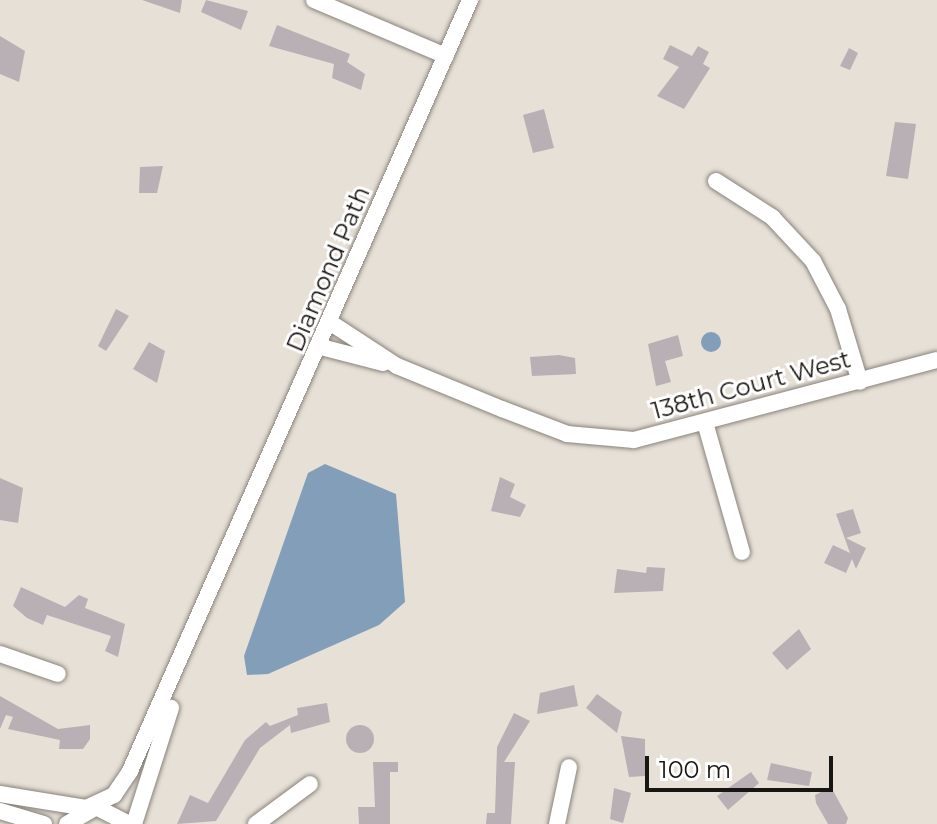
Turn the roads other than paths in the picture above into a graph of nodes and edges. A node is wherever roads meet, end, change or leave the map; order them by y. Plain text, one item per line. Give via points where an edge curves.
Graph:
1 (314, 0) edge
2 (470, 0) edge
3 (446, 56) junction
4 (716, 181) dead end
5 (331, 323) junction
6 (321, 347) junction
7 (937, 360) edge
8 (397, 366) junction
9 (860, 382) junction
10 (706, 426) junction
11 (742, 552) dead end
12 (230, 557) junction
13 (0, 654) edge
14 (58, 674) dead end
15 (569, 767) dead end
16 (310, 784) dead end
17 (0, 794) edge
18 (86, 808) junction
19 (0, 811) edge
20 (44, 824) edge
21 (67, 824) edge
22 (132, 824) edge
23 (256, 824) edge
24 (557, 824) edge

1 - 3 street
2 - 3 street, Diamond Path
3 - 5 street, Diamond Path
4 - 9 street via 772,217 813,261 838,309
5 - 6 street, Diamond Path
5 - 8 street, 138th Court West
6 - 8 street, 138th Court West
6 - 12 street, Diamond Path
7 - 9 street, 138th Court West
8 - 10 street, 138th Court West via 567,434 634,440
9 - 10 street, 138th Court West
10 - 11 street
12 - 18 street, Diamond Path via 130,771 114,795
12 - 22 street, Diamond Path via 147,769
13 - 14 street
15 - 24 street
16 - 23 street
17 - 18 street
18 - 21 street, Diamond Path
18 - 22 street, Diamond Path via 113,811
19 - 20 street

